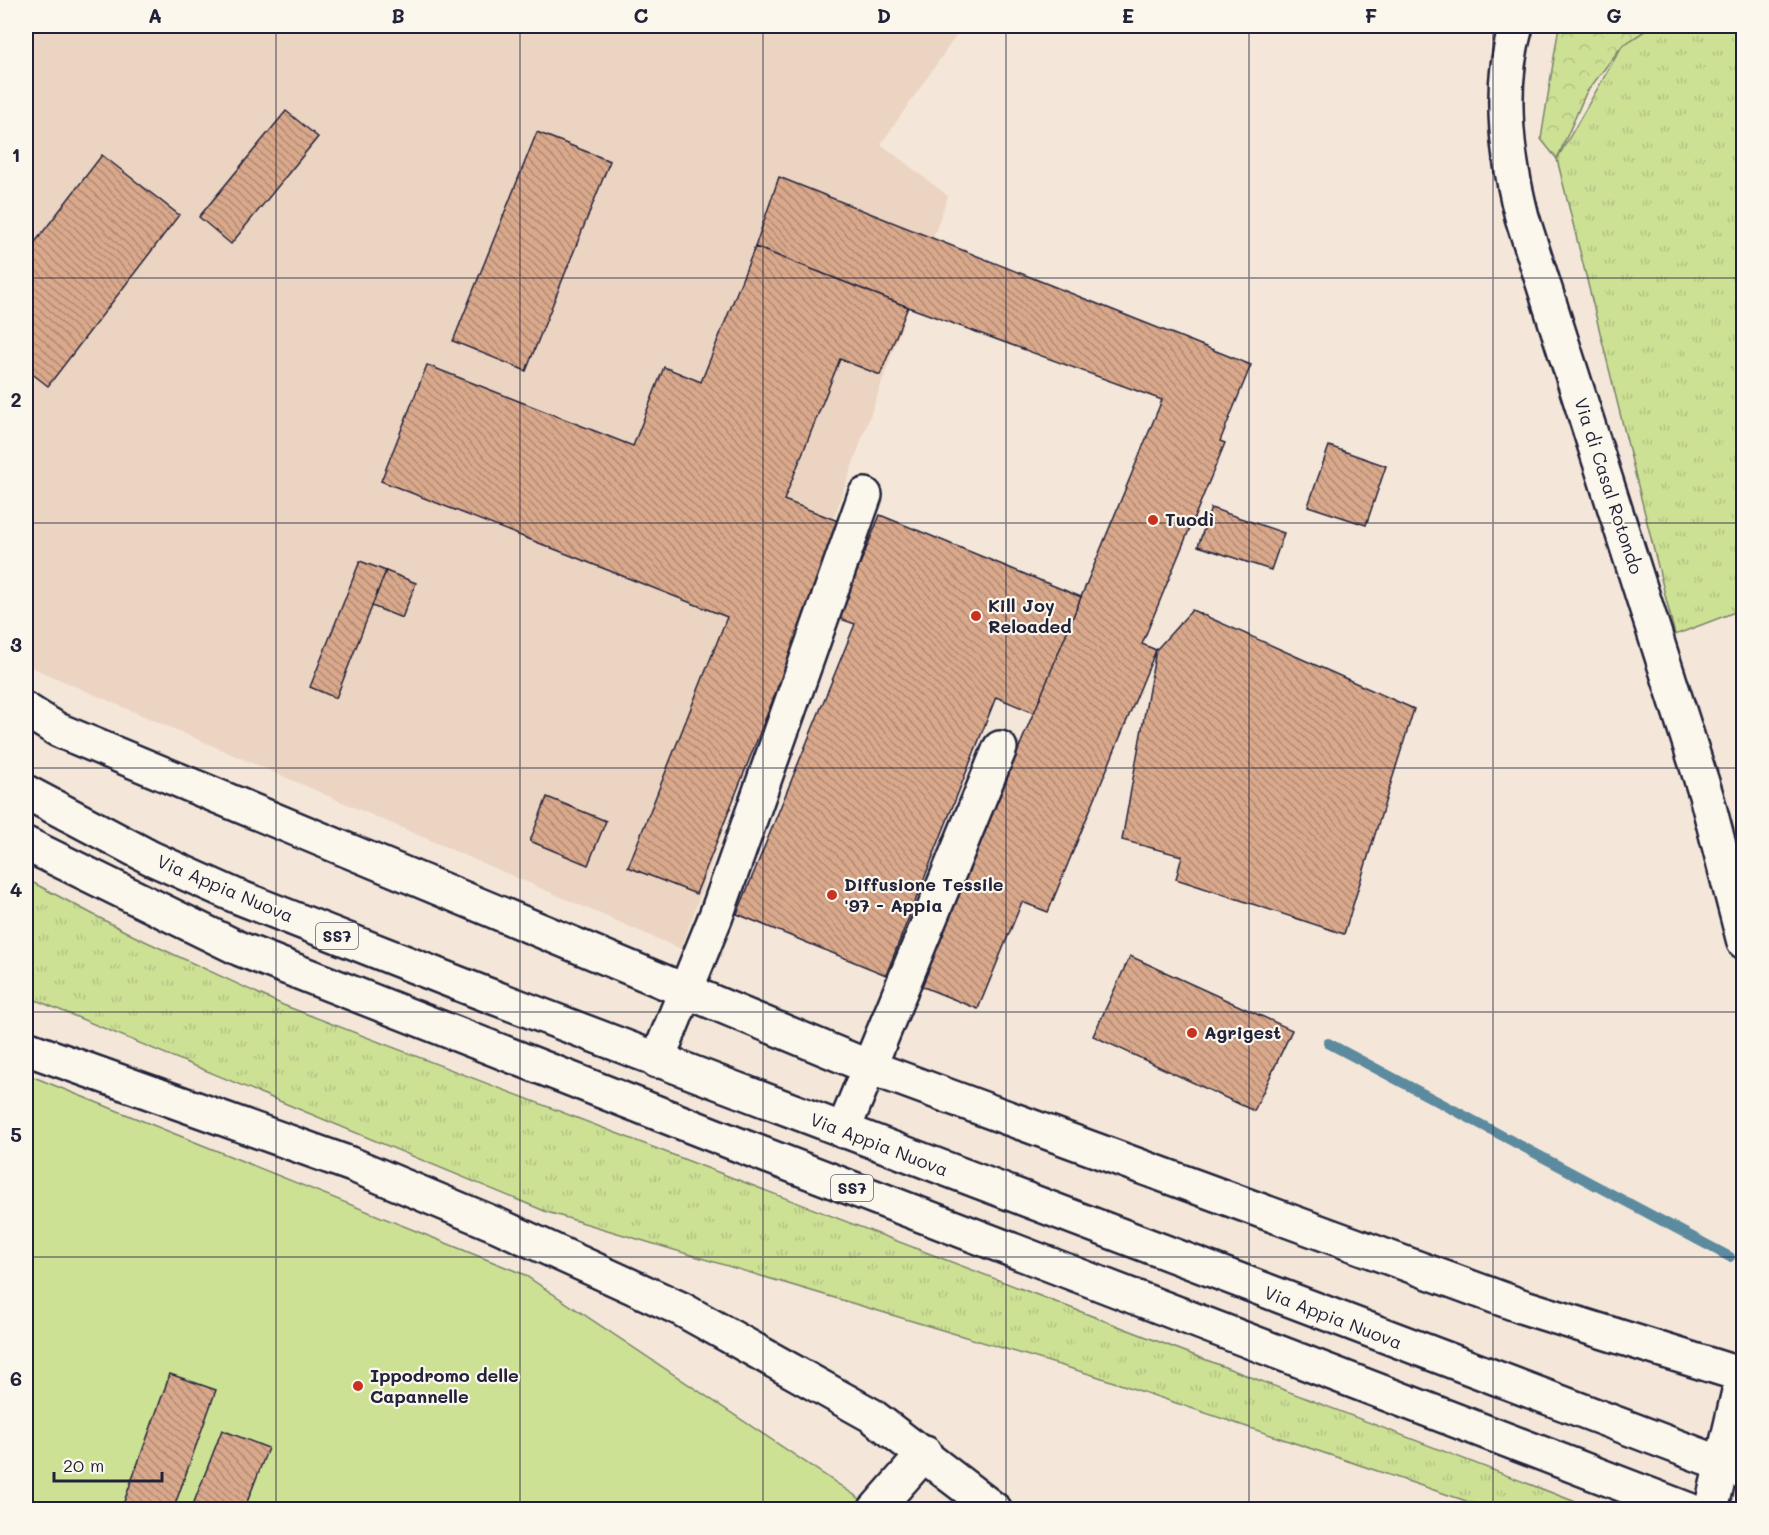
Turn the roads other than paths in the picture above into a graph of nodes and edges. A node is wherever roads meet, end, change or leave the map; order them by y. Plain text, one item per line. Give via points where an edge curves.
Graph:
1 (1516, 26) edge
2 (865, 495) dead end
3 (26, 710) edge
4 (1000, 748) dead end
5 (26, 792) edge
6 (26, 844) edge
7 (1743, 942) edge
8 (685, 992) junction
9 (26, 1048) edge
10 (657, 1061) junction
11 (869, 1067) junction
12 (843, 1131) junction
13 (1743, 1372) edge
14 (925, 1453) junction
15 (1732, 1469) edge
16 (875, 1509) edge
17 (995, 1509) edge
18 (1689, 1509) edge
19 (1711, 1509) edge

1 - 7 main road, Via di Casal Rotondo via 1508,68 1507,124 1522,216 1706,795
2 - 8 main road via 716,916
3 - 8 main road via 58,730
4 - 11 main road
5 - 10 main road, Via Appia Nuova / SS7 via 151,858 236,896
6 - 18 main road, SS7 via 251,954
8 - 10 main road
8 - 11 main road
9 - 14 main road via 352,1165 497,1225 710,1324 872,1415
10 - 12 main road, Via Appia Nuova / SS7
11 - 12 main road
11 - 13 main road via 1524,1307
12 - 15 main road, Via Appia Nuova / SS7
13 - 15 main road
14 - 16 main road
14 - 17 main road
15 - 19 main road

